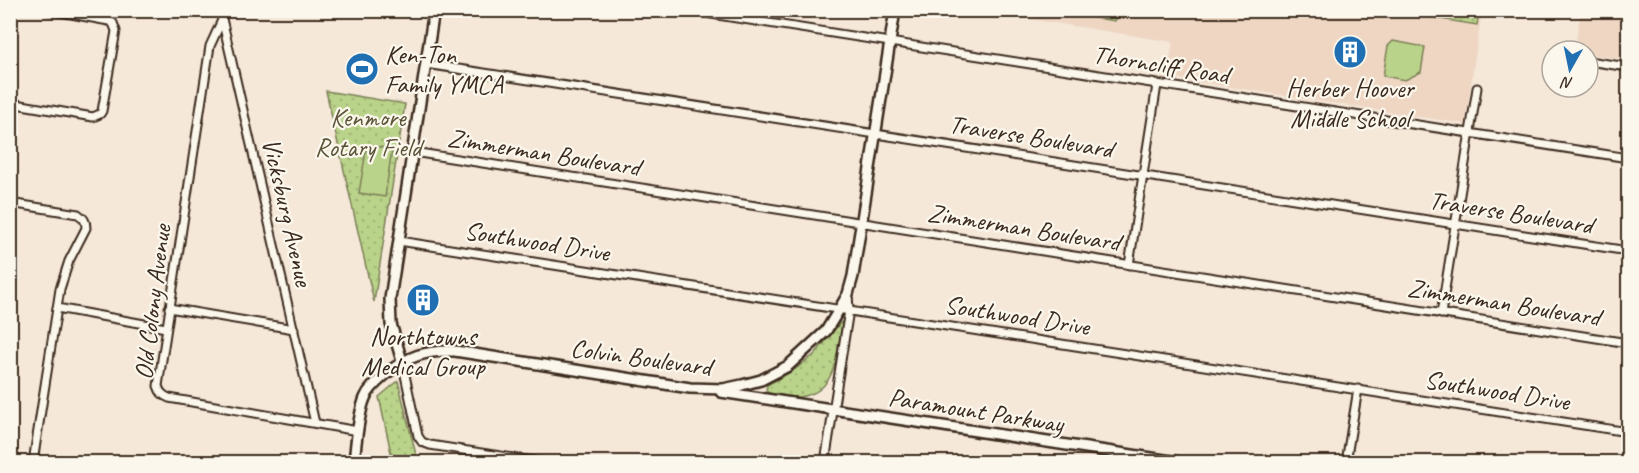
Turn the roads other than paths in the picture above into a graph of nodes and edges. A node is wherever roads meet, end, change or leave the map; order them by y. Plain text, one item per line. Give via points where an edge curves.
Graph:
1 (49, 10) edge
2 (220, 10) edge
3 (434, 10) edge
4 (686, 10) edge
5 (895, 10) edge
6 (222, 20) junction
7 (890, 42) junction
8 (1600, 63) edge
9 (426, 64) junction
10 (1629, 67) edge
11 (1157, 85) junction
12 (1476, 88) dead end
13 (10, 103) edge
14 (876, 133) junction
15 (1469, 133) junction
16 (412, 152) junction
17 (1629, 158) edge
18 (1143, 175) junction
19 (10, 203) edge
20 (862, 223) junction
21 (1454, 224) junction
22 (399, 241) junction
23 (1629, 251) edge
24 (1129, 265) junction
25 (57, 308) junction
26 (169, 308) junction
27 (845, 309) junction
28 (1441, 314) junction
29 (166, 328) junction
30 (294, 329) junction
31 (1629, 343) edge
32 (402, 361) junction
33 (761, 381) junction
34 (704, 389) junction
35 (1358, 389) junction
36 (767, 399) junction
37 (833, 409) junction
38 (315, 423) junction
39 (358, 431) junction
40 (1629, 432) edge
41 (33, 462) edge
42 (354, 462) edge
43 (540, 462) edge
44 (825, 462) edge
45 (1178, 462) edge
46 (1346, 462) edge

1 - 13 street via 109,21 115,27 102,111 93,117
2 - 6 street, Vicksburg Avenue
3 - 9 street
4 - 7 street, Thorncliff Road
5 - 7 street, Colvin Boulevard
6 - 26 street, Old Colony Avenue via 210,46
6 - 30 street, Vicksburg Avenue
7 - 11 street, Thorncliff Road
7 - 14 street, Colvin Boulevard
8 - 10 street
9 - 14 street, Traverse Boulevard
9 - 16 street
11 - 15 street, Thorncliff Road
11 - 18 street
12 - 15 street
14 - 18 street, Traverse Boulevard
14 - 20 street, Colvin Boulevard
15 - 17 street, Thorncliff Road
15 - 21 street
16 - 20 street, Zimmerman Boulevard
16 - 22 street
18 - 21 street, Traverse Boulevard
18 - 24 street
19 - 25 street via 78,214 85,220 86,228 64,272
20 - 24 street, Zimmerman Boulevard
20 - 27 street, Colvin Boulevard
21 - 23 street, Traverse Boulevard
21 - 28 street
22 - 27 street, Southwood Drive
22 - 32 street via 389,316
24 - 28 street, Zimmerman Boulevard
25 - 29 street
25 - 41 street
26 - 29 street, Old Colony Avenue
26 - 30 street
27 - 33 street, Colvin Boulevard via 788,366
27 - 35 street, Southwood Drive
27 - 37 street
28 - 31 street, Zimmerman Boulevard
29 - 38 street, Old Colony Avenue via 158,386 165,396
30 - 38 street, Vicksburg Avenue
32 - 34 street, Colvin Boulevard via 427,353 455,351
32 - 39 street, Colvin Boulevard via 368,391
32 - 43 street via 422,442
33 - 34 street, Colvin Boulevard
33 - 36 street via 762,396
34 - 36 street, Paramount Parkway
35 - 40 street, Southwood Drive
35 - 46 street
36 - 37 street, Paramount Parkway
37 - 44 street
37 - 45 street, Paramount Parkway
38 - 39 street, Old Colony Avenue
39 - 42 street, Colvin Boulevard

